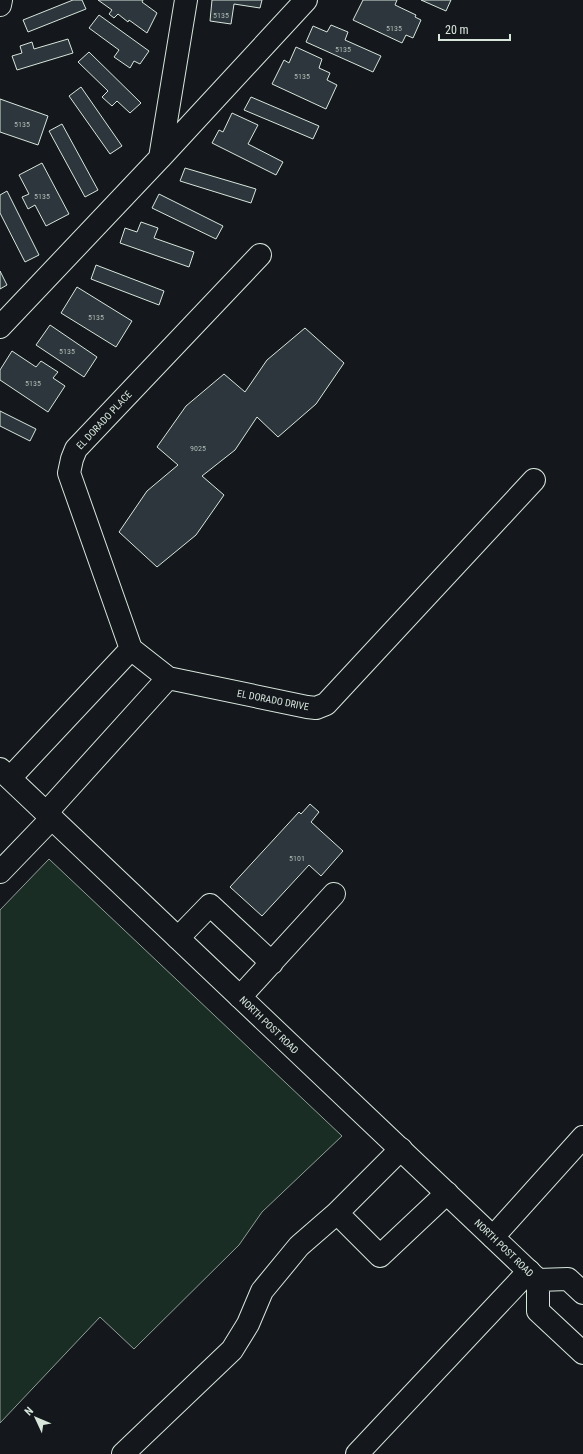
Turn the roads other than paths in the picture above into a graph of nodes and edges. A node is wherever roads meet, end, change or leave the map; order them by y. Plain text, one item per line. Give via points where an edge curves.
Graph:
1 (1, 0) edge
2 (186, 0) edge
3 (306, 0) edge
4 (0, 5) edge
5 (160, 158) junction
6 (260, 255) dead end
7 (0, 327) edge
8 (534, 480) dead end
9 (131, 649) junction
10 (168, 678) junction
11 (5, 774) edge
12 (49, 815) junction
13 (0, 872) edge
14 (334, 894) dead end
15 (178, 938) junction
16 (272, 963) junction
17 (240, 997) junction
18 (583, 1137) edge
19 (401, 1149) junction
20 (447, 1193) junction
21 (337, 1213) junction
22 (493, 1237) junction
23 (534, 1276) junction
24 (583, 1293) edge
25 (583, 1353) edge
26 (124, 1454) edge
27 (357, 1454) edge

1 - 4 street
2 - 5 street
3 - 5 street
5 - 7 street
6 - 9 street, EL DORADO PLACE via 76,449 72,459 69,473
8 - 10 street, EL DORADO DRIVE via 326,704 316,708 303,707
9 - 10 street
9 - 11 street
10 - 12 street
11 - 12 street, NORTH POST ROAD
12 - 13 street
12 - 15 street, NORTH POST ROAD
14 - 16 street
15 - 16 street via 210,905
15 - 17 street, NORTH POST ROAD
16 - 17 street
17 - 19 street, NORTH POST ROAD
18 - 22 street
19 - 20 street, NORTH POST ROAD
19 - 21 street
20 - 21 street via 380,1256
20 - 22 street, NORTH POST ROAD
21 - 26 street via 299,1246 262,1291 248,1324 232,1350
22 - 23 street, NORTH POST ROAD
23 - 24 street, NORTH POST ROAD via 568,1278
23 - 25 street, NORTH POST ROAD via 538,1311
23 - 27 street

